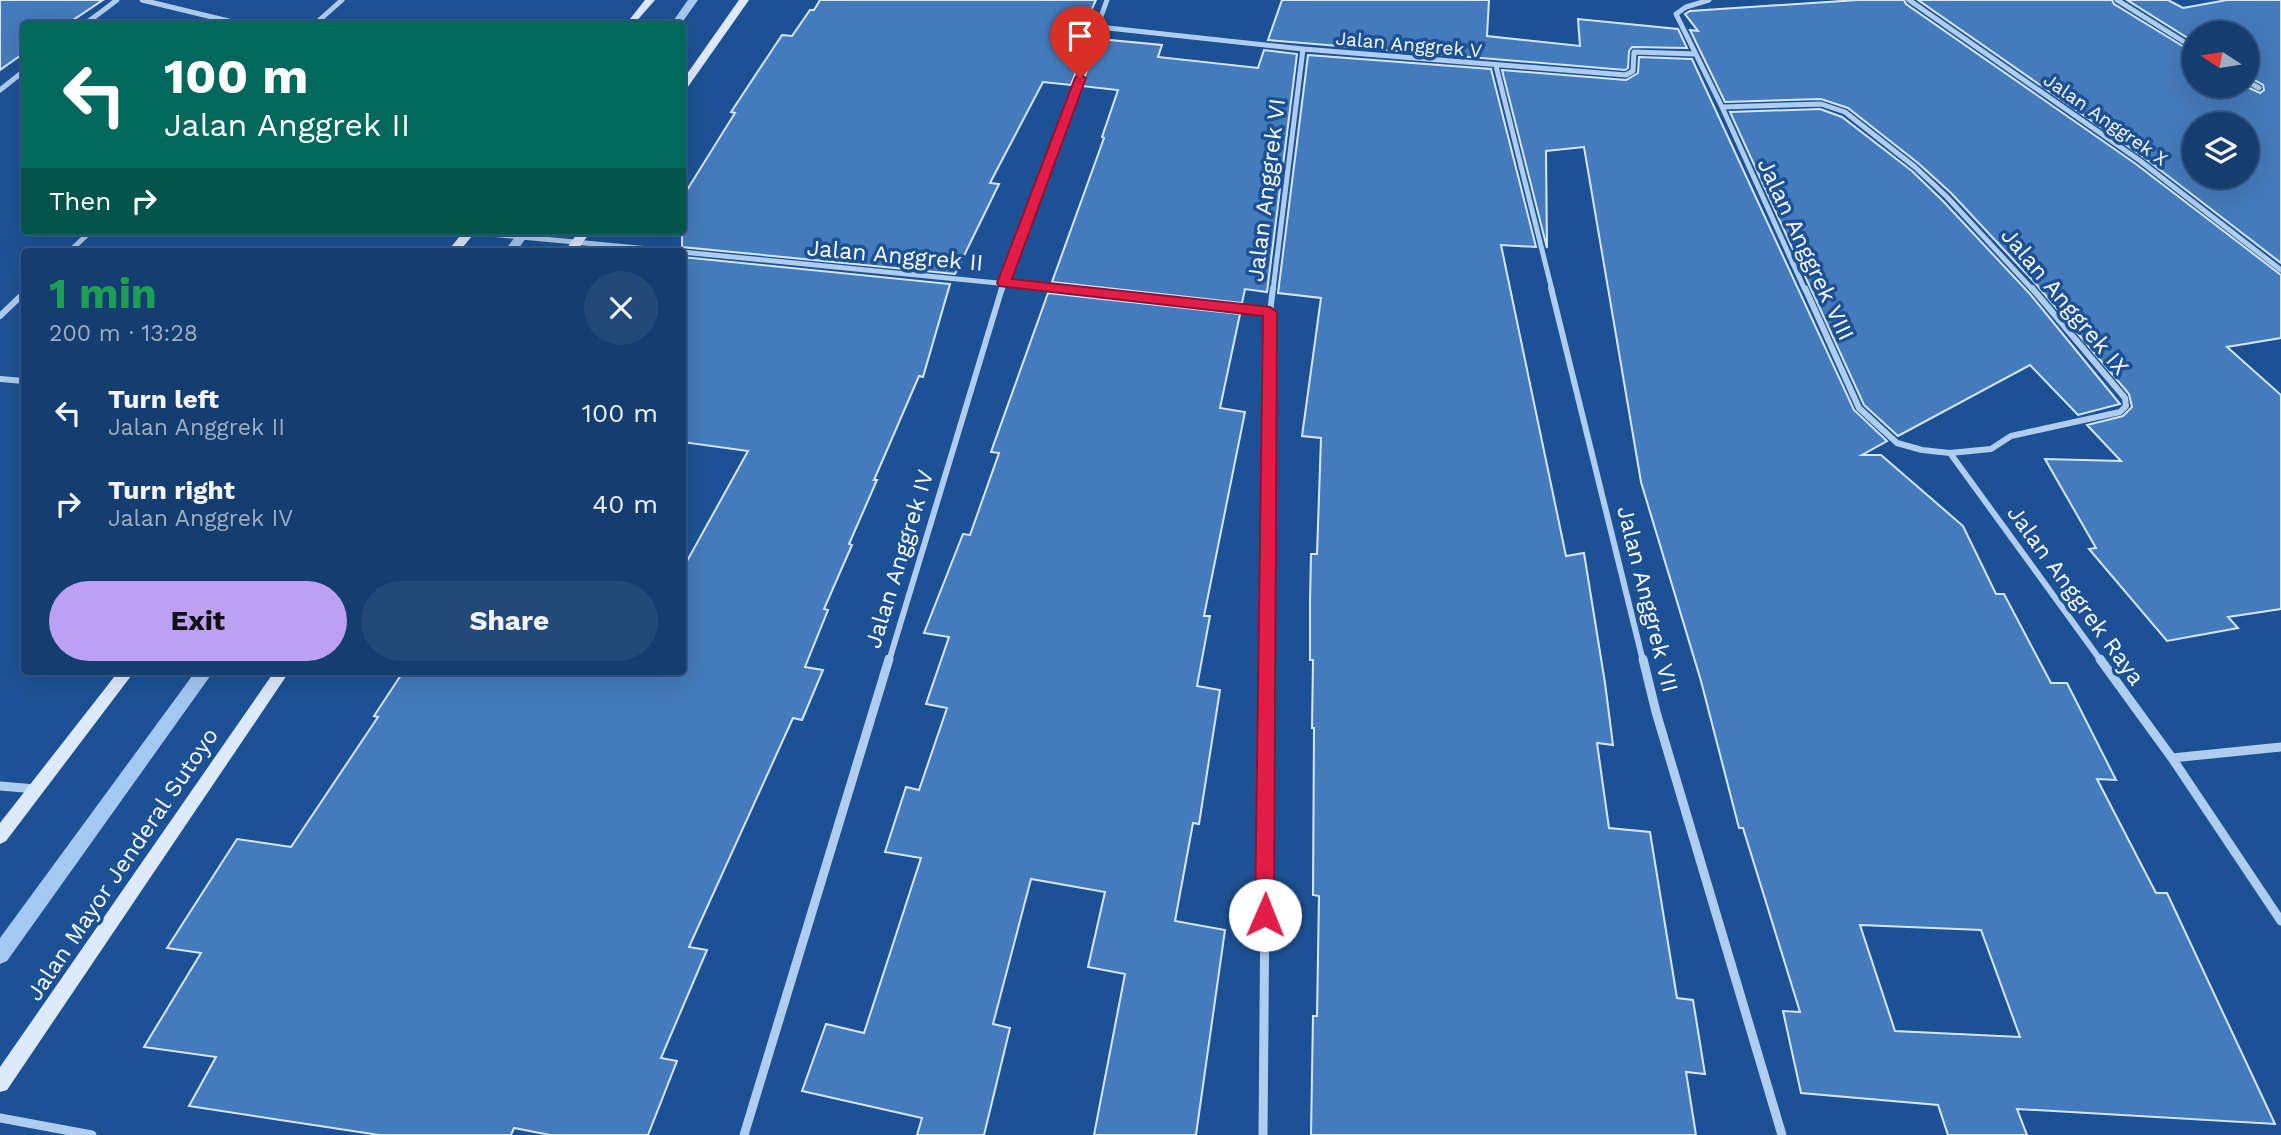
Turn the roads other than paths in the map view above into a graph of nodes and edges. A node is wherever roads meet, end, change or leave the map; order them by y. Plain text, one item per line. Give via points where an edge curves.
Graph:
1 (117, 0) edge
2 (142, 0) edge
3 (172, 0) edge
4 (342, 0) edge
5 (650, 0) edge
6 (744, 0) edge
7 (1107, 0) edge
8 (1709, 0) edge
9 (1909, 0) edge
10 (2117, 0) edge
11 (165, 5) junction
12 (89, 21) edge
13 (229, 21) edge
14 (318, 21) edge
15 (632, 21) edge
16 (1099, 27) junction
17 (2182, 41) edge
18 (1303, 49) junction
19 (1695, 54) junction
20 (1496, 66) junction
21 (21, 73) edge
22 (686, 83) edge
23 (0, 90) edge
24 (1722, 107) junction
25 (87, 235) edge
26 (496, 235) edge
27 (574, 247) edge
28 (73, 248) edge
29 (596, 248) edge
30 (686, 252) edge
31 (2281, 270) edge
32 (1004, 283) junction
33 (21, 296) edge
34 (1270, 312) junction
35 (0, 316) edge
36 (0, 379) edge
37 (21, 381) edge
38 (1950, 453) junction
39 (125, 675) edge
40 (280, 675) edge
41 (2281, 747) edge
42 (2172, 758) junction
43 (0, 786) edge
44 (37, 789) junction
45 (0, 836) edge
46 (2281, 920) edge
47 (0, 1083) edge
48 (0, 1118) edge
49 (92, 1135) edge
50 (744, 1135) edge
51 (1263, 1135) edge
52 (1782, 1135) edge

1 - 12 street
2 - 11 street
3 - 11 street
4 - 14 street
5 - 15 main road
6 - 22 main road
7 - 16 street, Jalan Anggrek IV
8 - 19 street via 1676,14
9 - 31 street, Jalan Anggrek X via 2139,160
10 - 17 street
11 - 13 street
16 - 18 street, Jalan Anggrek V
16 - 32 street, Jalan Anggrek IV
18 - 20 street, Jalan Anggrek V
18 - 34 street, Jalan Anggrek VI
19 - 20 street, Jalan Anggrek V via 1634,52 1630,75
19 - 24 street
20 - 52 street, Jalan Anggrek VII via 1656,712
21 - 23 street
24 - 38 street, Jalan Anggrek VIII via 1859,408 1897,443
24 - 38 street, Jalan Anggrek IX via 1830,105 1847,112 1972,220 2125,398 2126,406 2120,412 2011,436 1991,449
25 - 28 street
26 - 27 street, Jalan Anggrek II via 562,241
27 - 29 street, Jalan Anggrek II
30 - 32 street, Jalan Anggrek II
32 - 34 street, Jalan Anggrek II
32 - 50 street, Jalan Anggrek IV
33 - 35 street
34 - 51 street, Jalan Anggrek VI
36 - 37 street
38 - 42 street, Jalan Anggrek Raya
39 - 44 main road
40 - 47 main road, Jalan Mayor Jenderal Sutoyo
41 - 42 street
42 - 46 street, Jalan Anggrek Raya
43 - 44 street
44 - 45 main road
48 - 49 street

